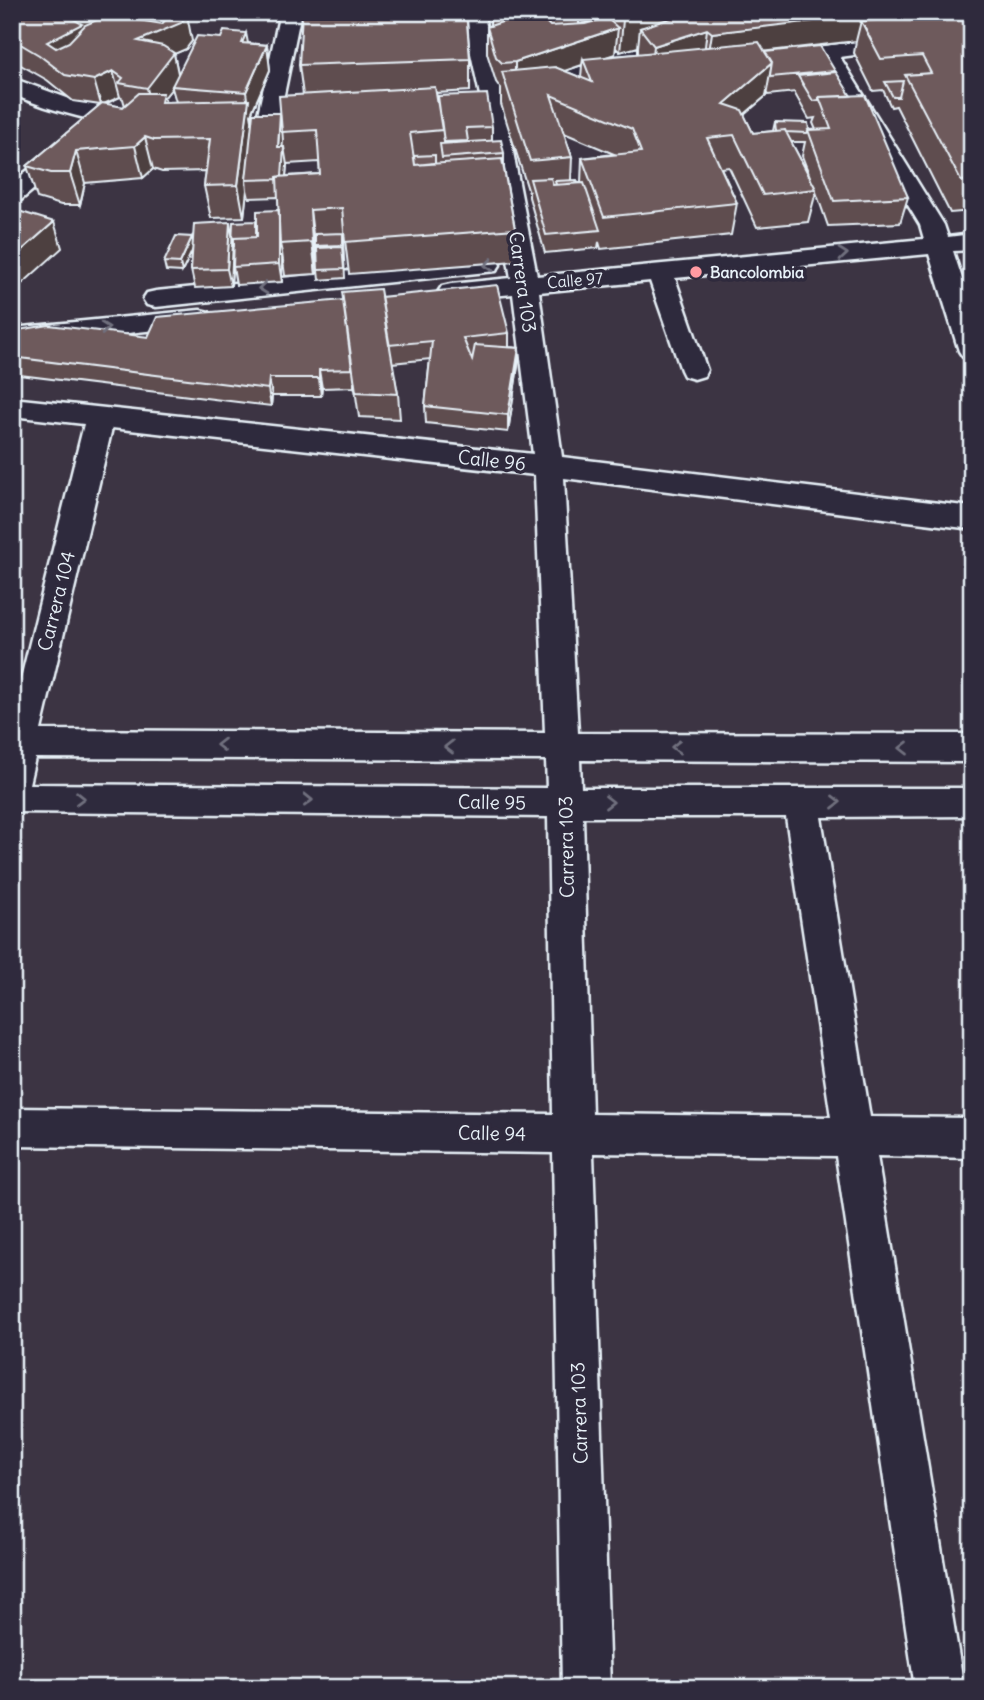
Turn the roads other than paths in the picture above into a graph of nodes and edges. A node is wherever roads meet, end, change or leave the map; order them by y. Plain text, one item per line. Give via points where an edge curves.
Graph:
1 (291, 12) edge
2 (472, 12) edge
3 (757, 12) edge
4 (972, 33) edge
5 (827, 53) junction
6 (760, 61) edge
7 (626, 78) edge
8 (12, 85) edge
9 (532, 89) junction
10 (478, 96) junction
11 (109, 116) junction
12 (294, 116) edge
13 (158, 119) edge
14 (268, 119) junction
15 (240, 120) edge
16 (12, 195) edge
17 (972, 222) edge
18 (935, 235) junction
19 (972, 242) edge
20 (660, 272) junction
21 (523, 273) junction
22 (12, 313) edge
23 (12, 337) edge
24 (971, 343) edge
25 (694, 370) dead end
26 (12, 408) edge
27 (100, 418) junction
28 (549, 466) junction
29 (972, 518) edge
30 (17, 744) edge
31 (563, 747) junction
32 (972, 748) edge
33 (12, 784) edge
34 (12, 798) edge
35 (801, 802) junction
36 (972, 802) edge
37 (565, 803) junction
38 (12, 1126) edge
39 (571, 1134) junction
40 (854, 1136) junction
41 (972, 1138) edge
42 (586, 1688) edge
43 (940, 1688) edge

1 - 14 street
2 - 10 street, Carrera 103
3 - 9 street
4 - 5 street
5 - 6 street
5 - 18 street
7 - 9 street
8 - 11 street via 36,97
9 - 10 street
10 - 21 street, Carrera 103
11 - 13 street
11 - 16 street
12 - 14 street
14 - 15 street
17 - 18 street, Calle 97
18 - 19 street, Calle 97
20 -> 18 street, Calle 97
18 - 21 street, Calle 97
18 - 24 street
20 - 21 street, Calle 97
20 - 25 street
21 -> 22 street, Calle 97
23 -> 21 street, Calle 97
21 - 28 street, Carrera 103
26 - 27 street, Calle 96
27 - 28 street, Calle 96
27 - 30 street, Carrera 104
28 - 29 street, Calle 96
28 - 31 street, Carrera 103
31 -> 30 street
30 - 33 street, Carrera 104
32 -> 31 street
31 - 37 street, Carrera 103
34 -> 37 street, Calle 95
35 -> 36 street, Calle 95
37 -> 35 street, Calle 95
35 - 40 street
37 - 39 street, Carrera 103
38 - 39 street, Calle 94
39 - 40 street, Calle 94
39 - 42 street, Carrera 103
40 - 41 street, Calle 94
40 - 43 street

